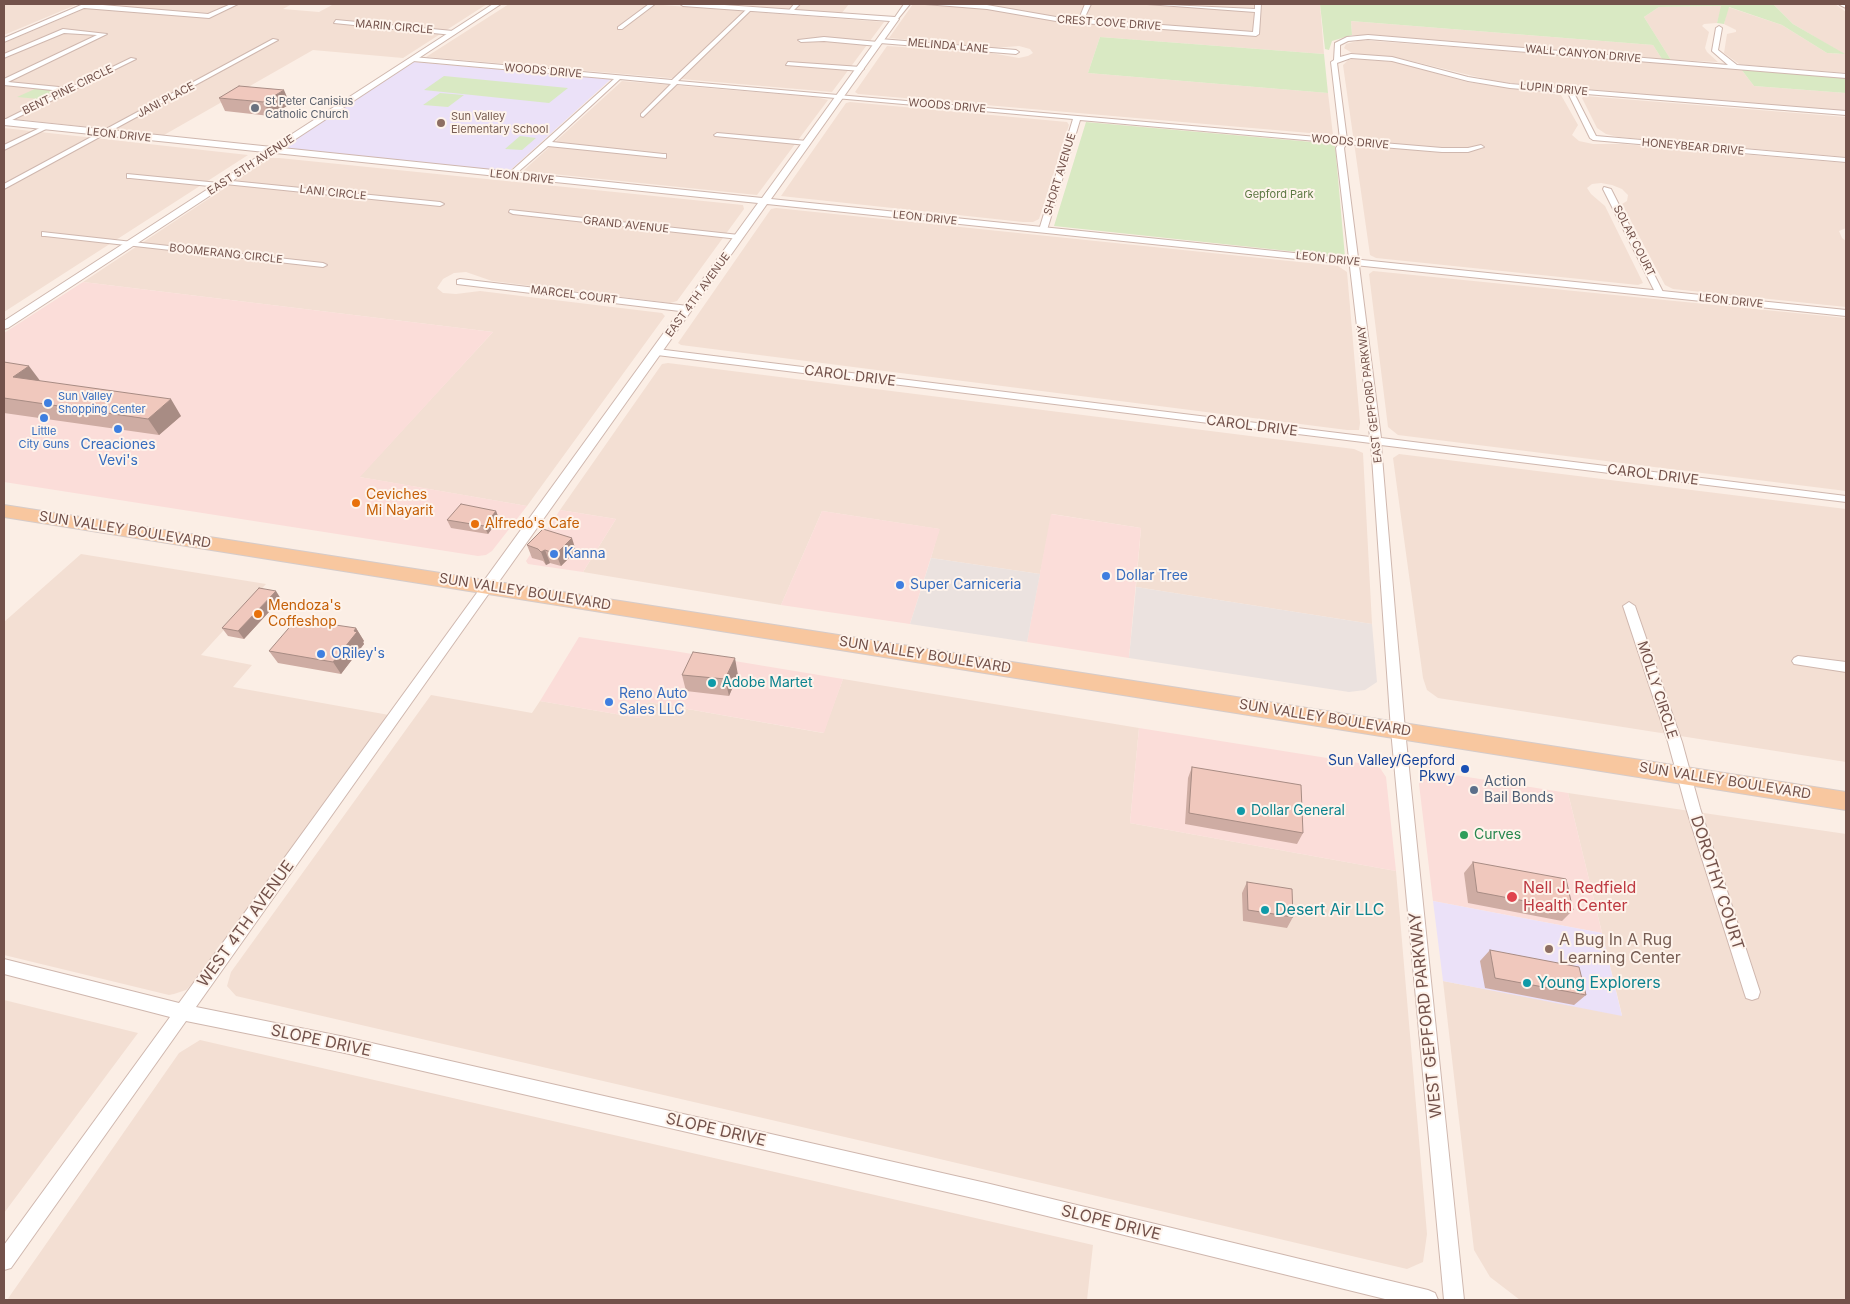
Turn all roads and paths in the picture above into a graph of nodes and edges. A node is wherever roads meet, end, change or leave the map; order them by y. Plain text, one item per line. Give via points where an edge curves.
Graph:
1 (235, 4) edge
2 (497, 4) edge
3 (652, 4) edge
4 (682, 4) edge
5 (797, 4) edge
6 (907, 4) edge
7 (928, 4) edge
8 (961, 4) edge
9 (1088, 4) edge
10 (1150, 4) edge
11 (1258, 4) edge
12 (1842, 4) edge
13 (86, 5) edge
14 (1846, 6) edge
15 (749, 9) junction
16 (1257, 11) junction
17 (789, 12) junction
18 (895, 19) junction
19 (1081, 21) junction
20 (336, 22) dead end
21 (620, 28) dead end
22 (1719, 28) dead end
23 (453, 32) junction
24 (4, 40) edge
25 (274, 40) dead end
26 (800, 40) dead end
27 (879, 43) junction
28 (1016, 52) dead end
29 (4, 56) edge
30 (133, 59) dead end
31 (413, 59) junction
32 (1336, 60) junction
33 (788, 64) dead end
34 (1735, 67) junction
35 (861, 69) junction
36 (1846, 76) edge
37 (619, 77) junction
38 (4, 82) edge
39 (675, 82) junction
40 (70, 90) junction
41 (1570, 90) junction
42 (840, 97) junction
43 (1846, 113) edge
44 (643, 115) dead end
45 (1077, 118) junction
46 (4, 122) edge
47 (46, 127) junction
48 (104, 133) junction
49 (717, 135) dead end
50 (1344, 141) junction
51 (807, 143) junction
52 (548, 144) junction
53 (4, 148) edge
54 (1481, 148) dead end
55 (271, 151) junction
56 (663, 156) dead end
57 (1846, 160) edge
58 (130, 176) dead end
59 (511, 176) junction
60 (222, 183) junction
61 (4, 187) edge
62 (1607, 189) dead end
63 (764, 202) junction
64 (440, 204) dead end
65 (513, 212) dead end
66 (1043, 230) junction
67 (45, 234) dead end
68 (739, 237) junction
69 (130, 244) junction
70 (1354, 262) junction
71 (323, 265) dead end
72 (460, 282) dead end
73 (1660, 294) junction
74 (688, 309) junction
75 (1846, 313) edge
76 (6, 322) edge
77 (657, 352) junction
78 (1376, 441) junction
79 (1846, 499) edge
80 (4, 511) edge
81 (488, 586) junction
82 (1630, 606) dead end
83 (1798, 661) dead end
84 (1846, 667) edge
85 (1398, 730) junction
86 (1684, 774) junction
87 (1846, 801) edge
88 (4, 966) edge
89 (1752, 992) dead end
90 (183, 1012) junction
91 (4, 1261) edge
92 (1428, 1300) edge
93 (1454, 1300) edge

1 - 13 street via 209,16
2 - 23 street, EAST 5TH AVENUE
3 - 21 street
4 - 15 street
5 - 17 street
6 - 18 street, EAST 4TH AVENUE
7 - 8 street, CREST COVE DRIVE
8 - 19 street, CREST COVE DRIVE
9 - 19 street
10 - 16 street
11 - 16 street
12 - 14 street
13 - 24 street
15 - 17 street
15 - 39 street
16 - 19 street, CREST COVE DRIVE via 1256,34
17 - 18 street
18 - 27 street, EAST 4TH AVENUE
20 - 23 street, MARIN CIRCLE
22 - 34 street via 1715,51
23 - 31 street, EAST 5TH AVENUE
25 - 48 street, JANI PLACE
26 - 27 street, MELINDA LANE
27 - 28 street, MELINDA LANE
27 - 35 street, EAST 4TH AVENUE
29 - 38 street via 63,31 104,34
30 - 40 street, BENT PINE CIRCLE
31 - 37 street, WOODS DRIVE
31 - 55 street, EAST 5TH AVENUE
32 - 34 street, WALL CANYON DRIVE via 1338,43 1361,37
32 - 41 street, LUPIN DRIVE via 1356,56 1392,59 1481,81
32 - 50 street, EAST GEPFORD PARKWAY
33 - 35 street
34 - 36 street, WALL CANYON DRIVE
35 - 42 street, EAST 4TH AVENUE
37 - 39 street, WOODS DRIVE
37 - 52 street
38 - 40 street
39 - 42 street, WOODS DRIVE
39 - 44 street
40 - 46 street, BENT PINE CIRCLE
41 - 43 street, LUPIN DRIVE
41 - 57 street, HONEYBEAR DRIVE via 1593,138
42 - 45 street, WOODS DRIVE
42 - 51 street, EAST 4TH AVENUE
45 - 50 street, WOODS DRIVE
45 - 66 street, SHORT AVENUE
46 - 47 street, LEON DRIVE
47 - 48 street, LEON DRIVE
47 - 53 street
48 - 55 street, LEON DRIVE
48 - 61 street, JANI PLACE
49 - 51 street
50 - 54 street, WOODS DRIVE via 1442,150
50 - 70 street, EAST GEPFORD PARKWAY via 1340,148
51 - 63 street, EAST 4TH AVENUE
52 - 56 street
52 - 59 street
55 - 59 street, LEON DRIVE
55 - 60 street, EAST 5TH AVENUE
58 - 60 street, LANI CIRCLE
59 - 63 street, LEON DRIVE
60 - 64 street, LANI CIRCLE
60 - 69 street, EAST 5TH AVENUE
62 - 73 street, SOLAR COURT
63 - 66 street, LEON DRIVE
63 - 68 street, EAST 4TH AVENUE
65 - 68 street, GRAND AVENUE
66 - 70 street, LEON DRIVE
67 - 69 street, BOOMERANG CIRCLE
68 - 74 street, EAST 4TH AVENUE
69 - 71 street, BOOMERANG CIRCLE
69 - 76 street, EAST 5TH AVENUE
70 - 73 street, LEON DRIVE
70 - 78 street, EAST GEPFORD PARKWAY
72 - 74 street, MARCEL COURT
73 - 75 street, LEON DRIVE
74 - 77 street, EAST 4TH AVENUE
77 - 78 street, CAROL DRIVE
77 - 81 street, EAST 4TH AVENUE
78 - 79 street, CAROL DRIVE
78 - 85 street, EAST GEPFORD PARKWAY
80 - 81 main road, SUN VALLEY BOULEVARD
81 - 85 main road, SUN VALLEY BOULEVARD
81 - 90 street, WEST 4TH AVENUE
82 - 86 street, MOLLY CIRCLE
83 - 84 street
85 - 86 main road, SUN VALLEY BOULEVARD
85 - 93 street, WEST GEPFORD PARKWAY
86 - 87 main road, SUN VALLEY BOULEVARD
86 - 89 street, DOROTHY COURT
88 - 90 street, SLOPE DRIVE
90 - 91 street, WEST 4TH AVENUE
90 - 92 street, SLOPE DRIVE via 345,1045 968,1188

